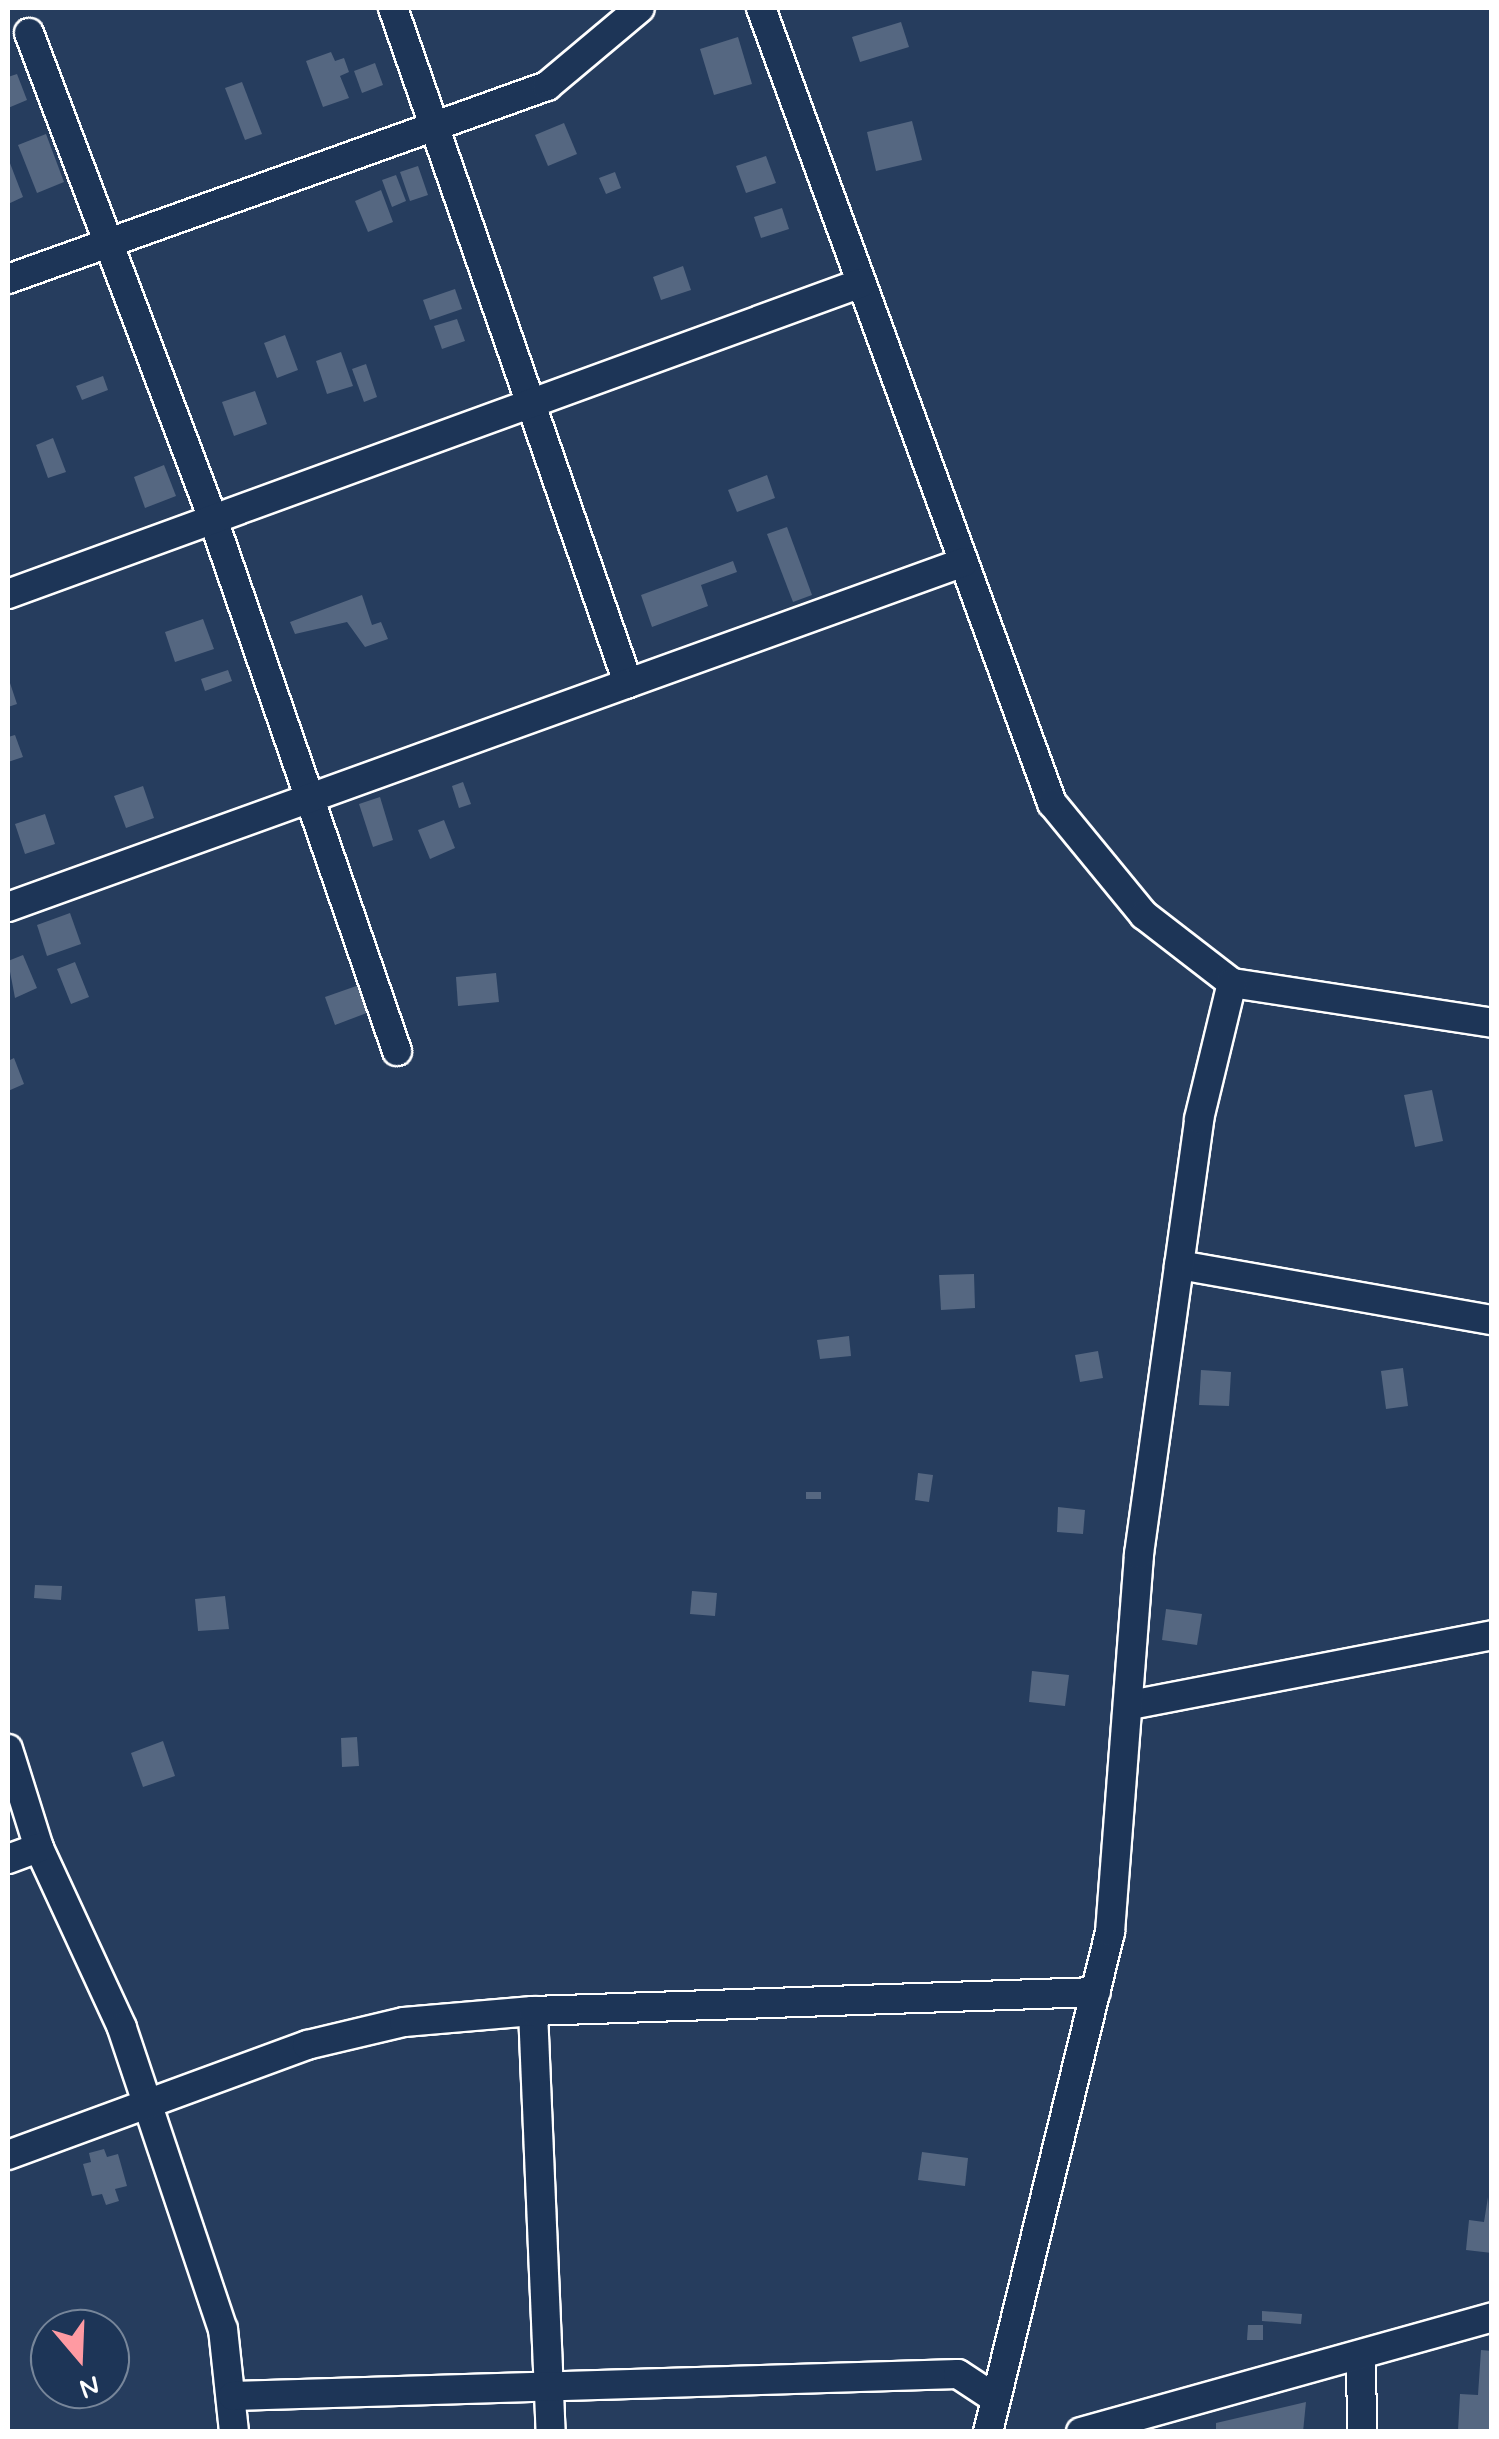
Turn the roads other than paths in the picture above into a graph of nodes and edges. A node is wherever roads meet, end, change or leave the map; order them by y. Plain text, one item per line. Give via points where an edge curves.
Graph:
1 (393, 8) edge
2 (640, 8) edge
3 (761, 8) edge
4 (29, 33) dead end
5 (438, 125) junction
6 (110, 241) junction
7 (8, 279) edge
8 (862, 283) junction
9 (534, 402) junction
10 (214, 519) junction
11 (964, 562) junction
12 (8, 594) edge
13 (628, 683) junction
14 (310, 798) junction
15 (8, 907) edge
16 (1232, 984) junction
17 (1492, 1023) edge
18 (397, 1051) dead end
19 (1178, 1265) junction
20 (1492, 1320) edge
21 (1492, 1636) edge
22 (1130, 1705) junction
23 (8, 1749) edge
24 (39, 1848) junction
25 (8, 1859) edge
26 (1096, 1992) junction
27 (533, 2010) junction
28 (148, 2104) junction
29 (8, 2155) edge
30 (1492, 2317) edge
31 (1361, 2358) junction
32 (549, 2387) junction
33 (233, 2396) junction
34 (996, 2399) junction
35 (234, 2432) edge
36 (551, 2432) edge
37 (988, 2432) edge
38 (1081, 2432) edge
39 (1362, 2432) edge

1 - 5 street
2 - 5 street via 546,86
3 - 8 street
4 - 6 street
5 - 6 street
5 - 9 street
6 - 7 street
6 - 10 street
8 - 9 street
8 - 11 street
9 - 10 street
9 - 13 street
10 - 12 street
10 - 14 street
11 - 13 street
11 - 16 street via 1052,803 1144,915
13 - 14 street
14 - 15 street
14 - 18 street
16 - 17 street
16 - 19 street via 1199,1119
19 - 20 street
19 - 22 street via 1139,1554
21 - 22 street
22 - 26 street via 1110,1932
23 - 24 street
24 - 25 street
24 - 28 street via 122,2028
26 - 27 street
26 - 34 street
27 - 28 street via 404,2022 307,2045
27 - 32 street
28 - 29 street
28 - 33 street via 223,2329
30 - 31 street
31 - 38 street
31 - 39 street
32 - 33 street
32 - 34 street via 958,2374
32 - 36 street
33 - 35 street
34 - 37 street

